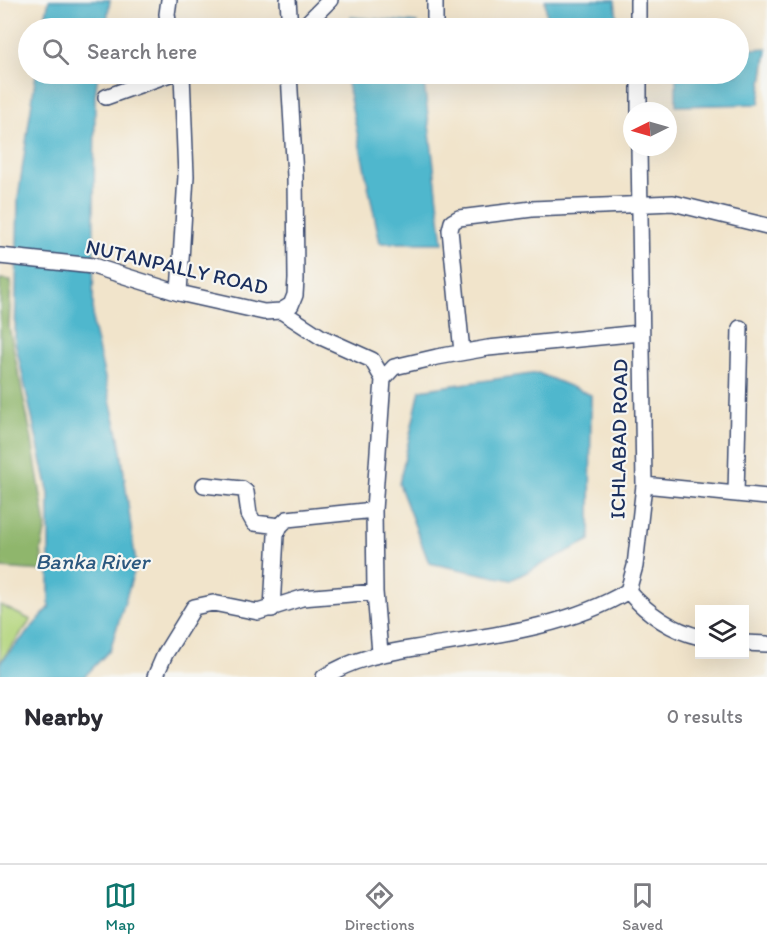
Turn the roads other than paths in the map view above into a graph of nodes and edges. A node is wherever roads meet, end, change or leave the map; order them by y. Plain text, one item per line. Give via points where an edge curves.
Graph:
1 (169, 0) edge
2 (288, 0) edge
3 (330, 0) edge
4 (435, 0) edge
5 (638, 0) edge
6 (168, 18) edge
7 (289, 18) edge
8 (312, 18) edge
9 (435, 18) edge
10 (638, 18) edge
11 (142, 84) edge
12 (182, 84) edge
13 (290, 84) edge
14 (639, 84) edge
15 (106, 97) dead end
16 (639, 102) edge
17 (639, 156) edge
18 (639, 203) junction
19 (767, 226) edge
20 (0, 256) edge
21 (179, 293) junction
22 (281, 310) junction
23 (740, 328) dead end
24 (640, 333) junction
25 (462, 352) junction
26 (383, 379) junction
27 (204, 485) dead end
28 (644, 485) junction
29 (736, 494) junction
30 (767, 498) edge
31 (374, 510) junction
32 (280, 526) junction
33 (628, 591) junction
34 (375, 592) junction
35 (272, 609) junction
36 (695, 635) edge
37 (749, 643) edge
38 (767, 644) edge
39 (380, 652) junction
40 (154, 677) edge
41 (324, 677) edge

1 - 6 street
2 - 7 street
3 - 8 street
4 - 9 street
5 - 10 street
11 - 15 street
12 - 21 street via 186,176
13 - 22 street, NUTANPALLY ROAD via 296,279 291,305
14 - 16 street
17 - 18 street, ICHLABAD ROAD
18 - 19 street via 694,207
18 - 24 street, ICHLABAD ROAD
18 - 25 street via 467,215 452,222
20 - 21 street, NUTANPALLY ROAD via 93,266
21 - 22 street, NUTANPALLY ROAD via 264,312
22 - 26 street via 321,337 372,360
23 - 29 street
24 - 25 street
24 - 28 street, ICHLABAD ROAD
25 - 26 street via 408,362 394,367
26 - 31 street
27 - 32 street via 242,489 254,523
28 - 29 street
28 - 33 street, ICHLABAD ROAD via 635,566
29 - 30 street
31 - 32 street via 295,517
31 - 34 street
32 - 35 street via 276,535
33 - 36 street via 645,610
33 - 39 street via 607,604 566,617 498,633
34 - 35 street via 302,598
34 - 39 street
35 - 40 street via 244,611 213,603 194,607
37 - 38 street
39 - 41 street

